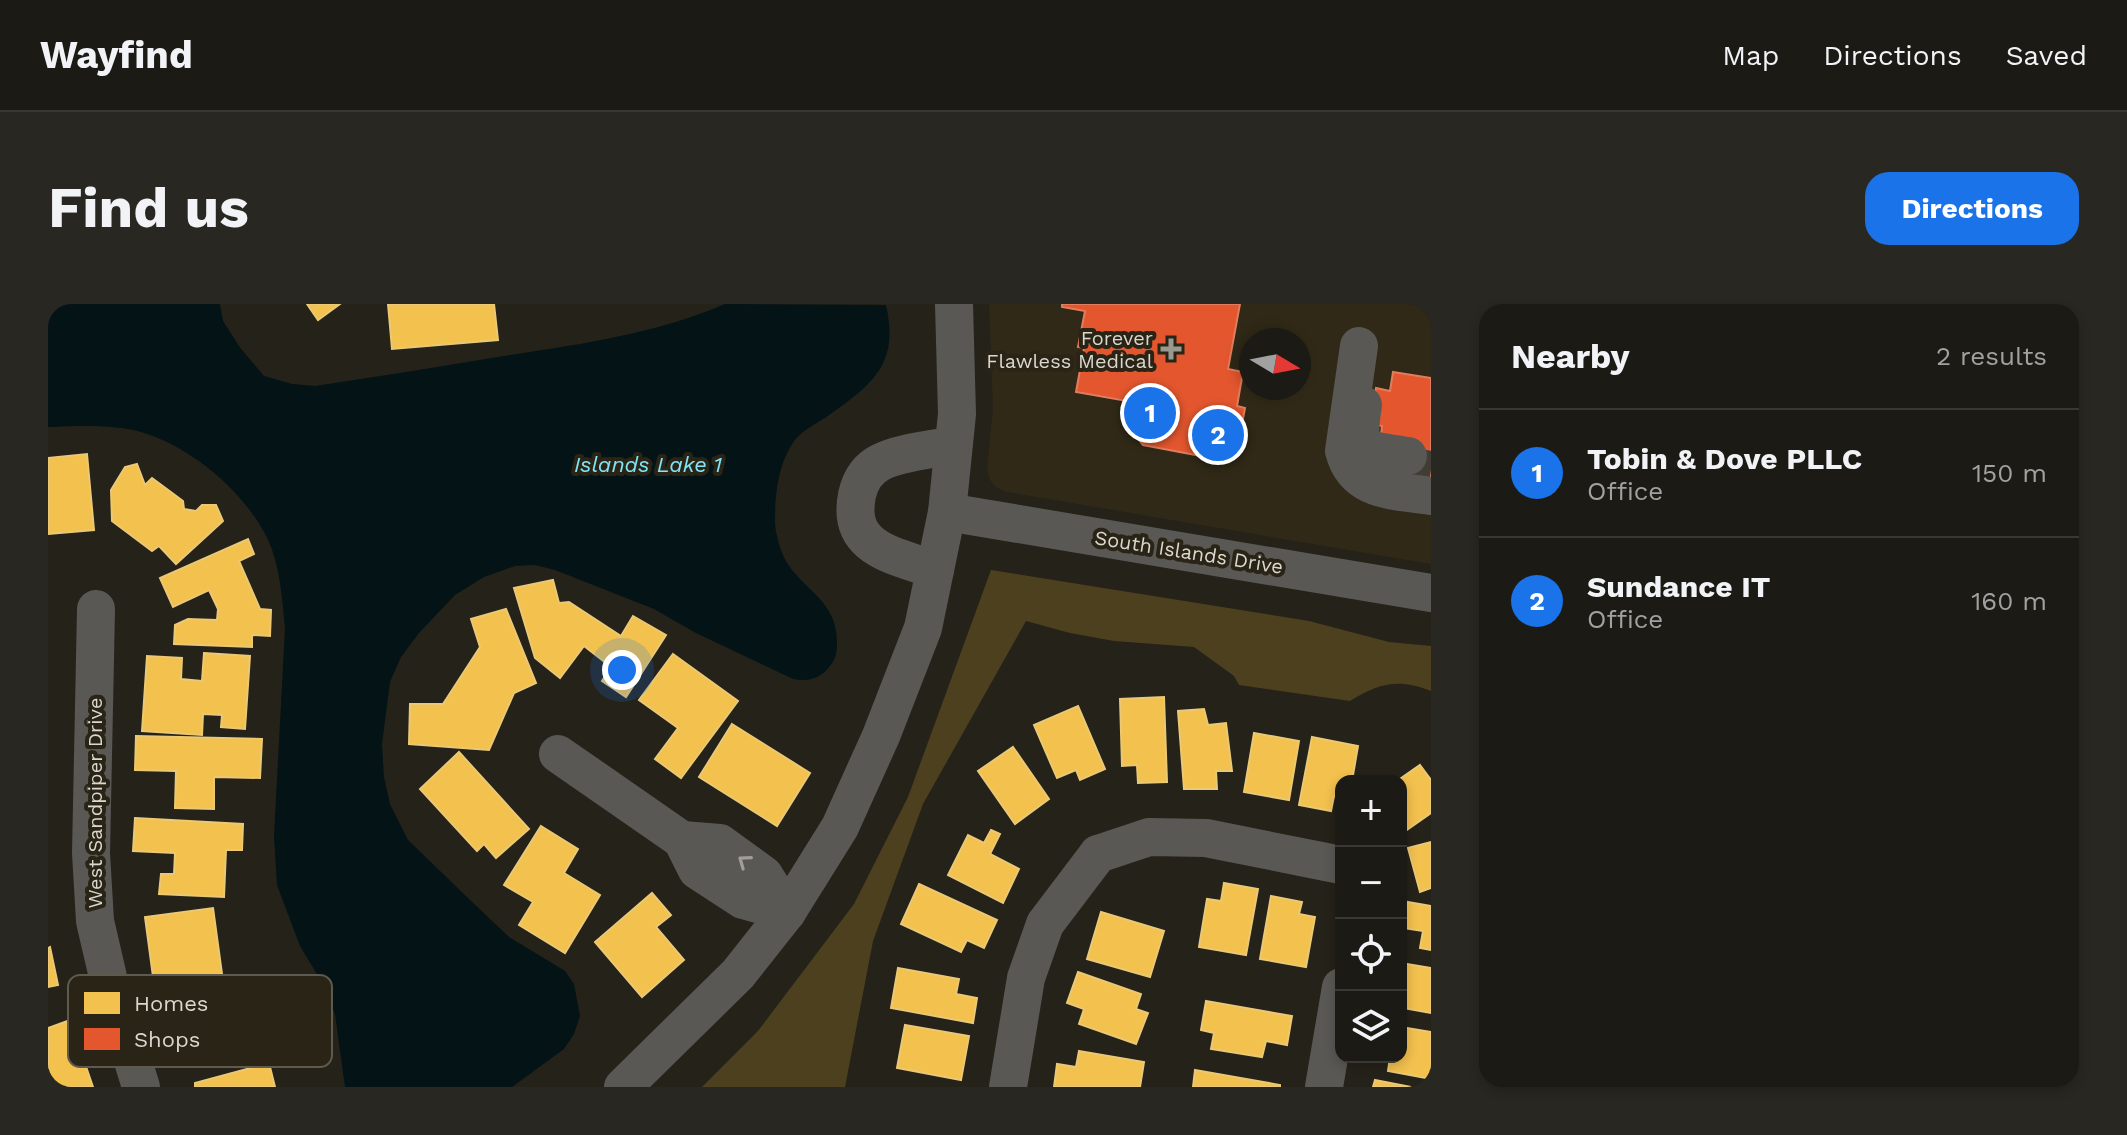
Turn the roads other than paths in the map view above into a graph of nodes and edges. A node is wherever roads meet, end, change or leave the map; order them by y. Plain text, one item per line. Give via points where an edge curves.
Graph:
1 (954, 304) edge
2 (953, 445) junction
3 (1412, 473) edge
4 (947, 512) junction
5 (935, 570) junction
6 (1431, 593) edge
7 (96, 609) dead end
8 (558, 754) dead end
9 (1335, 864) edge
10 (787, 912) junction
11 (108, 975) edge
12 (1340, 991) edge
13 (135, 1067) edge
14 (141, 1087) edge
15 (623, 1087) edge
16 (1008, 1087) edge
17 (1324, 1087) edge

1 - 2 street
2 - 4 street
2 - 5 street via 880,462 861,479 855,506 860,534 873,547
3 - 3 street via 1373,486 1348,466 1344,451 1366,346 1361,447
4 - 5 street
4 - 6 street, South Islands Drive
5 - 10 street via 923,628 881,736 840,827
7 - 11 street, West Sandpiper Drive via 91,853 95,921
8 - 10 street via 682,840 697,870 743,900
9 - 16 street via 1206,838 1149,837 1094,844 1045,924 1026,978
10 - 15 street via 738,974
12 - 17 street
13 - 14 street, West Sandpiper Drive

